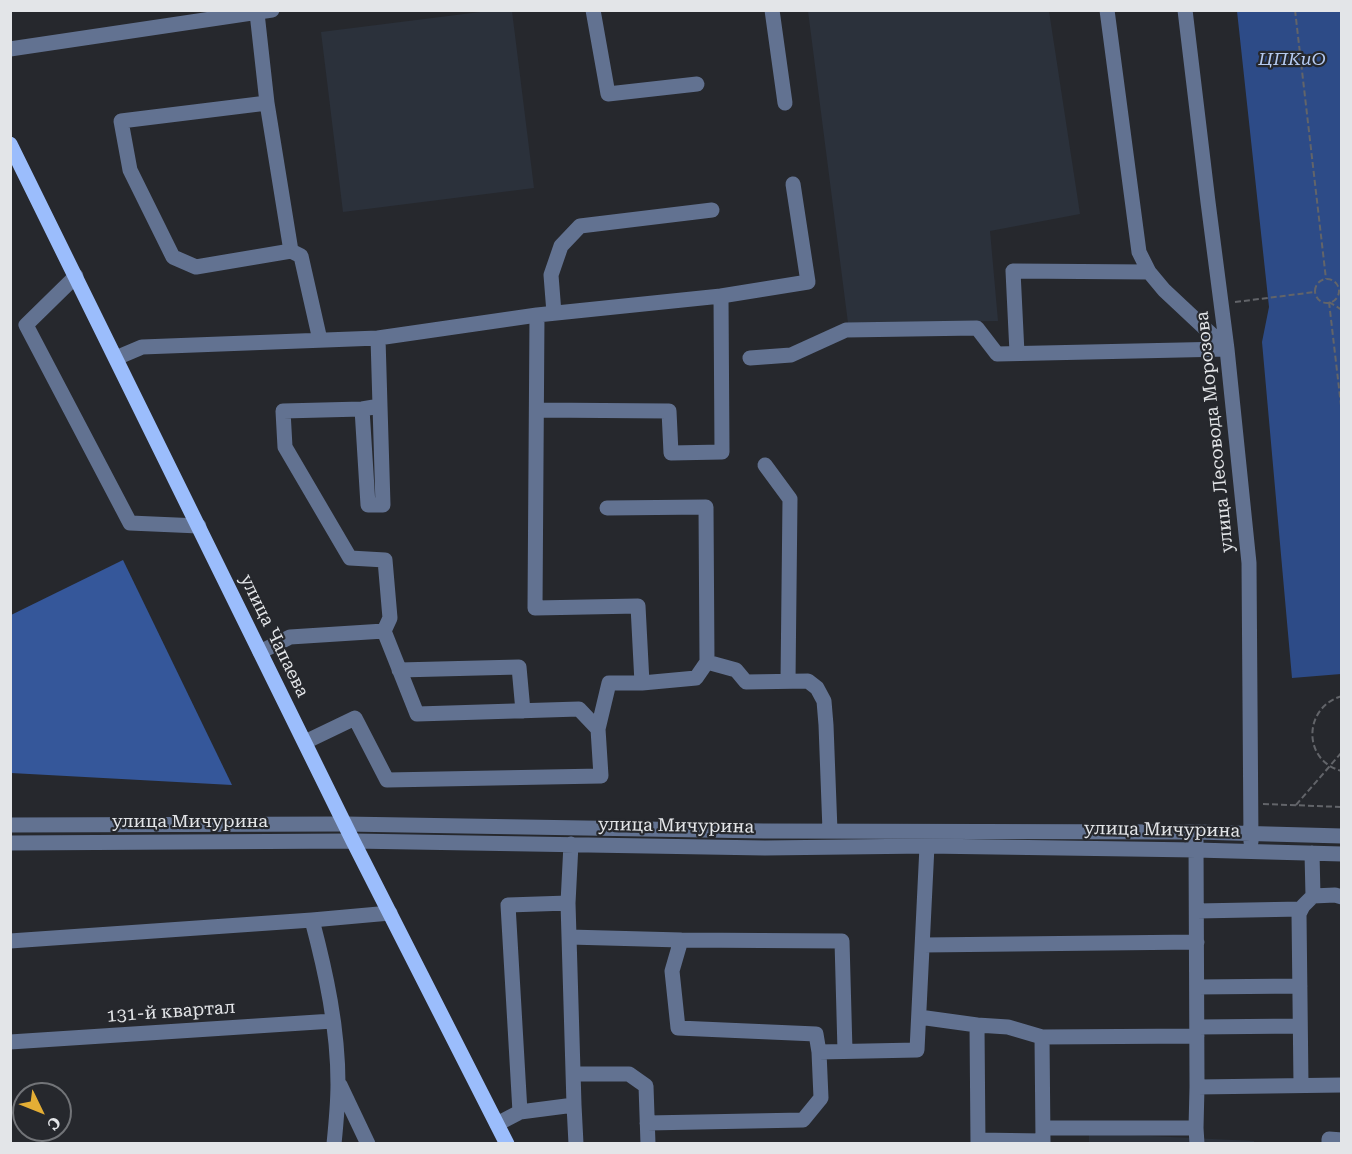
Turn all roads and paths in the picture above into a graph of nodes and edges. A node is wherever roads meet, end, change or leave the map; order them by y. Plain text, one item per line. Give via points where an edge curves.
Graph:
1 (592, 10) edge
2 (772, 10) edge
3 (1107, 10) edge
4 (1185, 10) edge
5 (1295, 10) edge
6 (265, 12) edge
7 (185, 17) edge
8 (10, 49) edge
9 (697, 84) dead end
10 (785, 103) dead end
11 (267, 104) junction
12 (10, 144) edge
13 (793, 184) dead end
14 (712, 210) dead end
15 (291, 251) junction
16 (1149, 272) junction
17 (76, 276) junction
18 (1326, 279) junction
19 (1316, 292) junction
20 (721, 296) junction
21 (1329, 302) junction
22 (1221, 303) junction
23 (1341, 310) edge
24 (554, 313) junction
25 (537, 315) junction
26 (378, 338) junction
27 (320, 340) junction
28 (1227, 349) junction
29 (1017, 353) junction
30 (116, 358) junction
31 (750, 358) dead end
32 (380, 406) junction
33 (362, 409) junction
34 (537, 410) junction
35 (1341, 414) edge
36 (765, 465) dead end
37 (607, 508) dead end
38 (199, 526) junction
39 (384, 631) junction
40 (260, 651) junction
41 (707, 662) junction
42 (399, 670) junction
43 (788, 681) junction
44 (642, 683) junction
45 (1341, 696) edge
46 (523, 711) junction
47 (598, 729) junction
48 (305, 742) junction
49 (1341, 752) edge
50 (1329, 766) junction
51 (1341, 771) edge
52 (1252, 804) junction
53 (1296, 805) junction
54 (1341, 807) edge
55 (345, 824) junction
56 (10, 825) edge
57 (830, 831) junction
58 (1196, 832) junction
59 (1252, 833) junction
60 (1341, 836) edge
61 (353, 841) junction
62 (10, 843) edge
63 (571, 844) junction
64 (927, 846) junction
65 (1196, 850) junction
66 (1251, 852) junction
67 (1312, 853) junction
68 (1341, 854) edge
69 (1313, 896) junction
70 (1341, 897) edge
71 (568, 903) junction
72 (1301, 909) junction
73 (1197, 911) junction
74 (390, 913) junction
75 (312, 920) junction
76 (569, 937) junction
77 (681, 940) junction
78 (10, 942) edge
79 (1197, 942) junction
80 (922, 945) junction
81 (1300, 986) junction
82 (1197, 987) junction
83 (919, 1017) junction
84 (333, 1021) junction
85 (977, 1026) junction
86 (1300, 1026) junction
87 (1197, 1031) junction
88 (1042, 1037) junction
89 (10, 1042) edge
90 (846, 1051) junction
91 (819, 1052) junction
92 (573, 1074) junction
93 (338, 1082) junction
94 (1301, 1085) junction
95 (1341, 1085) edge
96 (1197, 1087) junction
97 (574, 1105) junction
98 (520, 1112) junction
99 (497, 1124) junction
100 (647, 1124) junction
101 (1196, 1136) edge
102 (1043, 1138) edge
103 (1341, 1140) edge
104 (978, 1142) edge
105 (334, 1143) edge
106 (368, 1143) edge
107 (507, 1143) edge
108 (576, 1143) edge
109 (648, 1143) edge
110 (1329, 1143) edge

1 - 9 street via 608,94
2 - 10 street
3 - 16 street via 1139,252
4 - 22 street, улица Лесовода Морозова
5 - 18 path
6 - 7 street
6 - 11 street
7 - 8 street
11 - 15 street
11 - 15 street via 121,121 130,170 173,257 196,267
12 - 17 main road, улица Чапаева
13 - 20 street via 808,282
14 - 24 street via 580,226 561,246 551,275
15 - 27 street via 301,256
16 - 28 street
16 - 29 street via 1013,271
17 - 30 main road, улица Чапаева
17 - 38 street via 26,326 130,523
18 - 19 path via 1318,283
18 - 21 path via 1335,281 1339,289 1336,298
19 - 21 path via 1320,300
19 - 22 path
20 - 24 street
20 - 34 street via 722,453 671,453 669,411
21 - 23 path
21 - 35 path
22 - 28 street, улица Лесовода Морозова
24 - 25 street
25 - 26 street
25 - 34 street
26 - 27 street
26 - 32 street
27 - 30 street via 142,347
28 - 29 street
28 - 52 street, улица Лесовода Морозова via 1249,563
29 - 31 street via 997,354 977,328 846,330 791,355
30 - 38 main road, улица Чапаева
32 - 33 street
32 - 33 street via 383,505 368,505
33 - 39 street via 283,411 285,447 350,558 385,560 390,618
34 - 44 street via 535,609 638,606
36 - 43 street via 790,499
37 - 41 street via 706,507
38 - 40 main road, улица Чапаева
39 - 40 street via 290,637
39 - 42 street
40 - 48 main road, улица Чапаева
41 - 43 street via 736,670 746,682
41 - 44 street via 696,678
42 - 46 street via 417,714
42 - 46 street via 519,667
43 - 57 street via 808,681 818,687 824,701
44 - 47 street via 609,683
45 - 50 path via 1322,707 1312,730 1318,754
46 - 47 street via 579,709
47 - 48 street via 601,776 387,780 355,718
48 - 55 main road, улица Чапаева
49 - 50 path
50 - 51 path
50 - 53 path
52 - 53 path
52 - 59 street, улица Лесовода Морозова
53 - 54 path
55 - 56 street, улица Мичурина
55 - 57 street, улица Мичурина
55 - 61 main road, улица Чапаева
57 - 58 street, улица Мичурина
58 - 59 street, улица Мичурина
58 - 65 street
59 - 60 street, улица Мичурина
59 - 66 street, улица Лесовода Морозова
61 - 62 street, улица Мичурина
61 - 63 street, улица Мичурина
61 - 74 main road, улица Чапаева
63 - 64 street, улица Мичурина
63 - 71 street
64 - 65 street, улица Мичурина
64 - 80 street
65 - 66 street, улица Мичурина
65 - 73 street
66 - 67 street, улица Мичурина
67 - 68 street, улица Мичурина
67 - 69 street
69 - 70 street
69 - 72 street
71 - 76 street
71 - 98 street via 508,905
72 - 73 street
72 - 81 street
73 - 79 street
74 - 75 street
74 - 99 main road, улица Чапаева
75 - 78 street
75 - 84 street
76 - 77 street
76 - 92 street
77 - 90 street via 842,941
77 - 91 street via 672,971 678,1028 816,1034
79 - 80 street
79 - 82 street
80 - 83 street
81 - 82 street
81 - 86 street
82 - 87 street
83 - 85 street
83 - 90 street via 917,1050
84 - 89 street, 131-й квартал
84 - 93 street
85 - 88 street via 1008,1027
85 - 104 street
86 - 87 street
86 - 94 street
87 - 88 street
87 - 96 street
88 - 102 street
90 - 91 street
91 - 100 street via 821,1098 803,1120
92 - 97 street
92 - 100 street via 629,1074 646,1086
93 - 105 street
93 - 106 street
94 - 95 street
94 - 96 street
96 - 101 street
97 - 98 street
97 - 108 street
98 - 99 street
99 - 107 main road, улица Чапаева
100 - 109 street
101 - 102 street
102 - 104 street
103 - 110 street via 1329,1139

